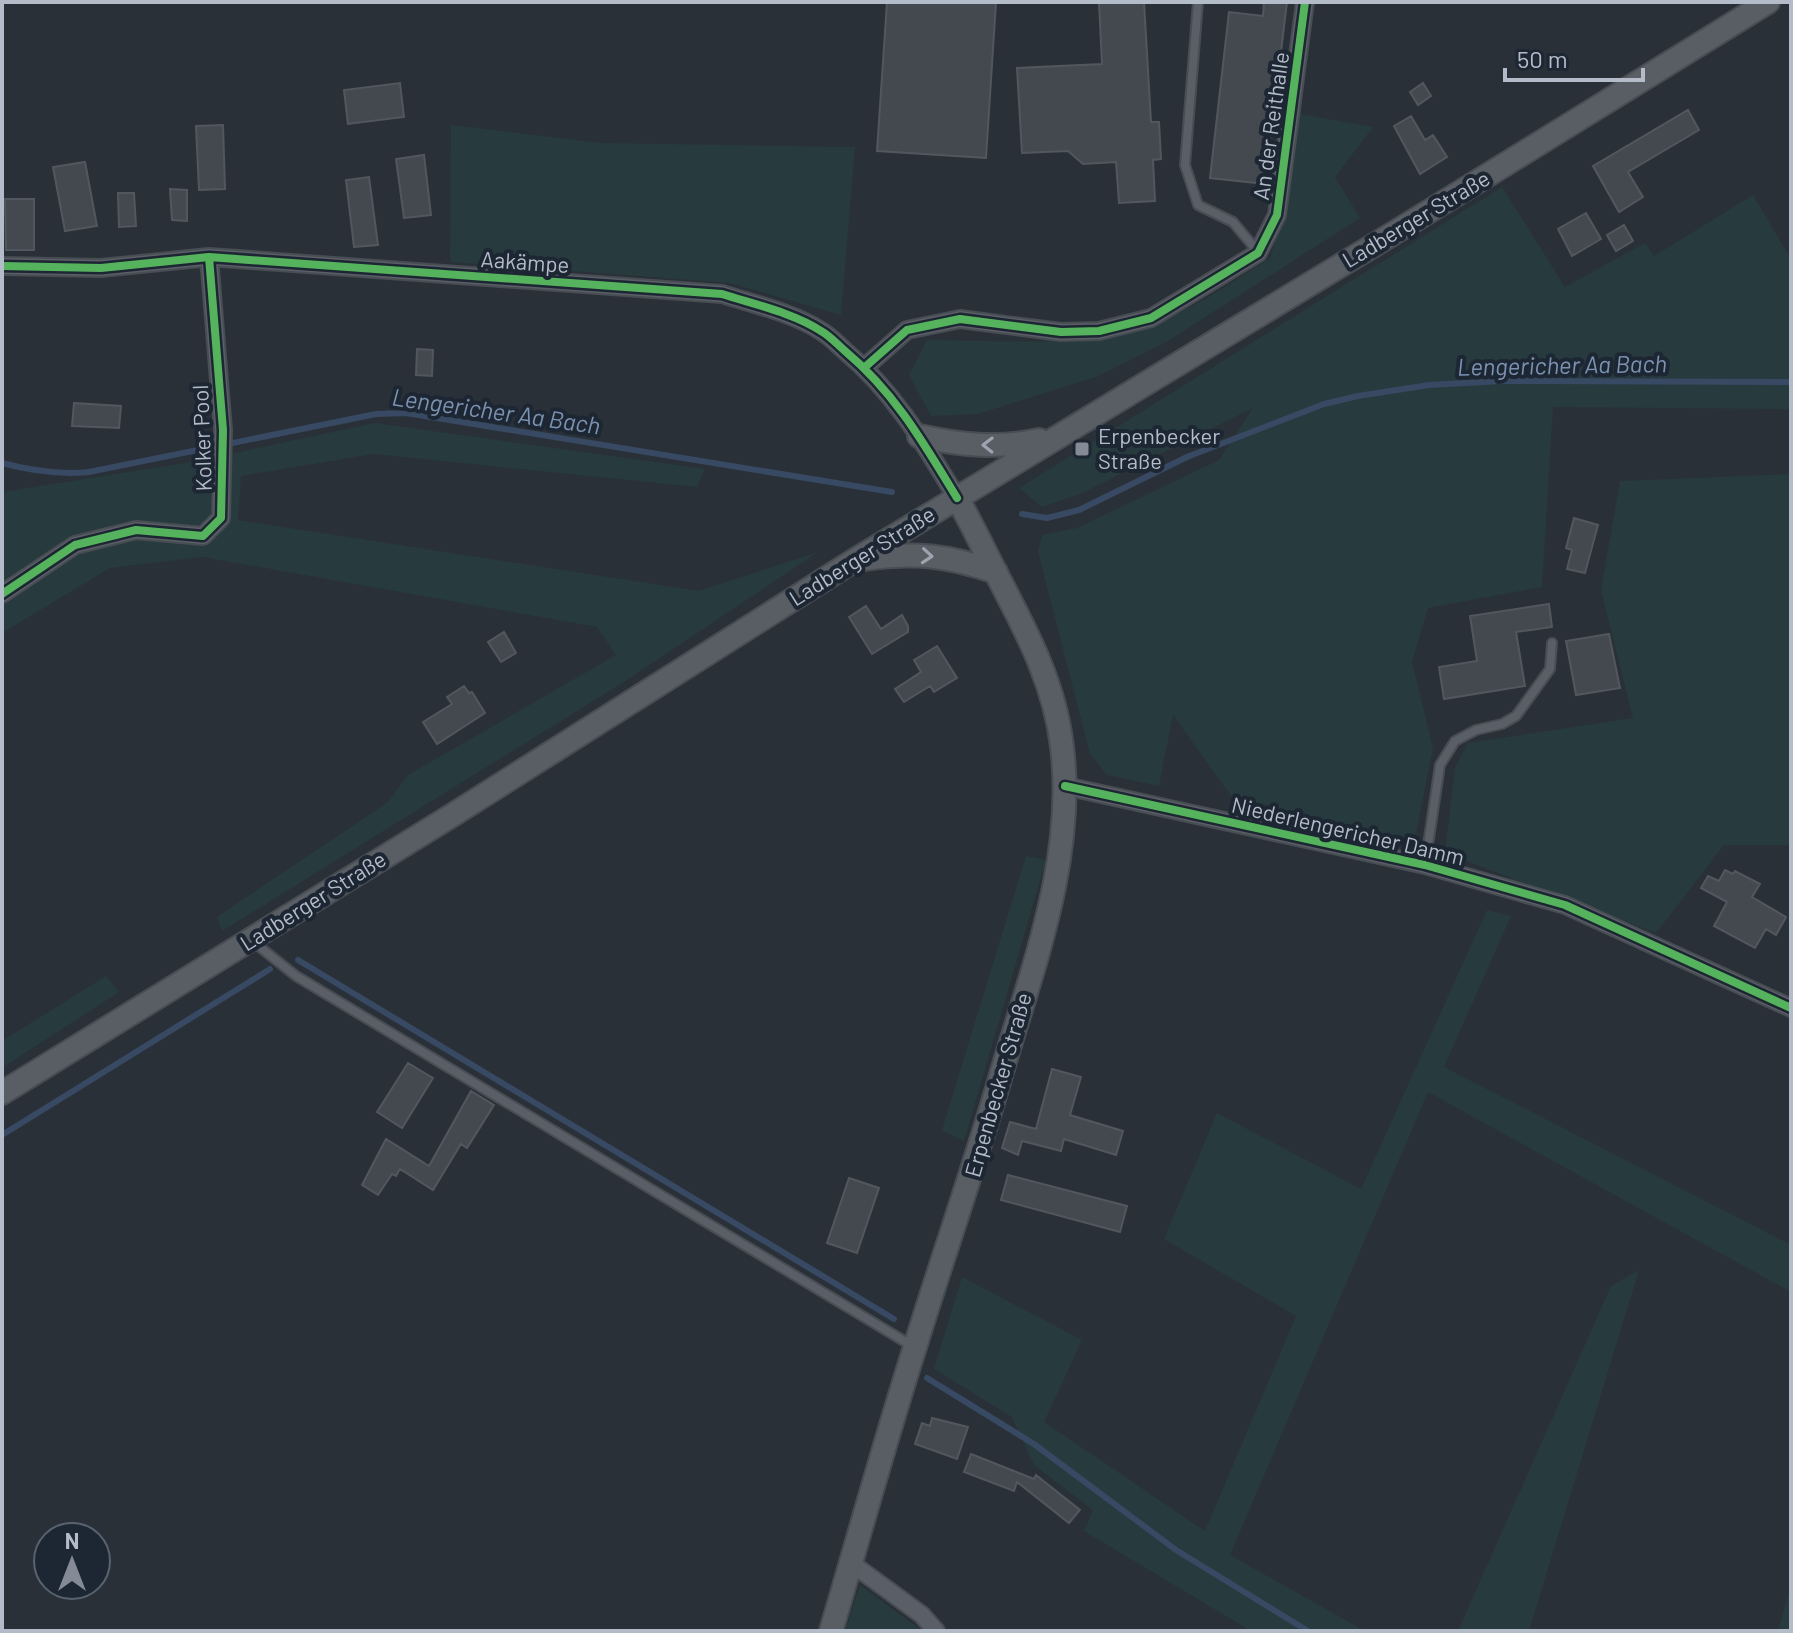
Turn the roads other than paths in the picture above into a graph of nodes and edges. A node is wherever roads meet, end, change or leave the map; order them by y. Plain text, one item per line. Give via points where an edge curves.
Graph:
1 (1198, 2) edge
2 (1305, 2) edge
3 (1768, 2) edge
4 (1258, 253) junction
5 (209, 257) junction
6 (2, 266) edge
7 (865, 367) junction
8 (919, 436) junction
9 (1056, 437) junction
10 (957, 498) junction
11 (855, 560) junction
12 (996, 572) junction
13 (2, 594) edge
14 (1552, 643) dead end
15 (1065, 786) junction
16 (1425, 865) junction
17 (250, 939) junction
18 (1791, 1008) edge
19 (2, 1093) edge
20 (915, 1347) junction
21 (851, 1563) junction
22 (831, 1631) edge
23 (936, 1631) edge

1 - 4 lane via 1185,165 1198,205 1233,222
2 - 4 street, An der Reithalle via 1277,215
3 - 9 main road, Ladberger Straße
4 - 7 street via 1151,318 1099,331 1061,332 960,319 907,330
5 - 6 street, Aakämpe via 101,268
5 - 7 street, Aakämpe via 722,294 821,330
5 - 13 street, Kolker Pool via 223,430 221,518 203,536 136,530 75,545
7 - 8 street, Aakämpe
9 -> 8 main road via 979,446
8 - 10 street, Aakämpe
9 - 10 main road, Ladberger Straße
10 - 11 main road, Ladberger Straße
10 - 12 main road, Erpenbecker Straße
11 -> 12 main road via 921,554
11 - 17 main road, Ladberger Straße
12 - 15 main road, Erpenbecker Straße via 1054,700
14 - 16 lane via 1550,669 1516,716 1455,741 1440,765
15 - 16 street, Niederlengericher Damm
15 - 20 main road, Erpenbecker Straße via 1058,870 1044,926
16 - 18 street, Niederlengericher Damm via 1565,905
17 - 19 main road, Ladberger Straße
17 - 20 lane via 296,976
20 - 21 main road, Erpenbecker Straße
21 - 22 main road, Erpenbecker Straße
21 - 23 street

